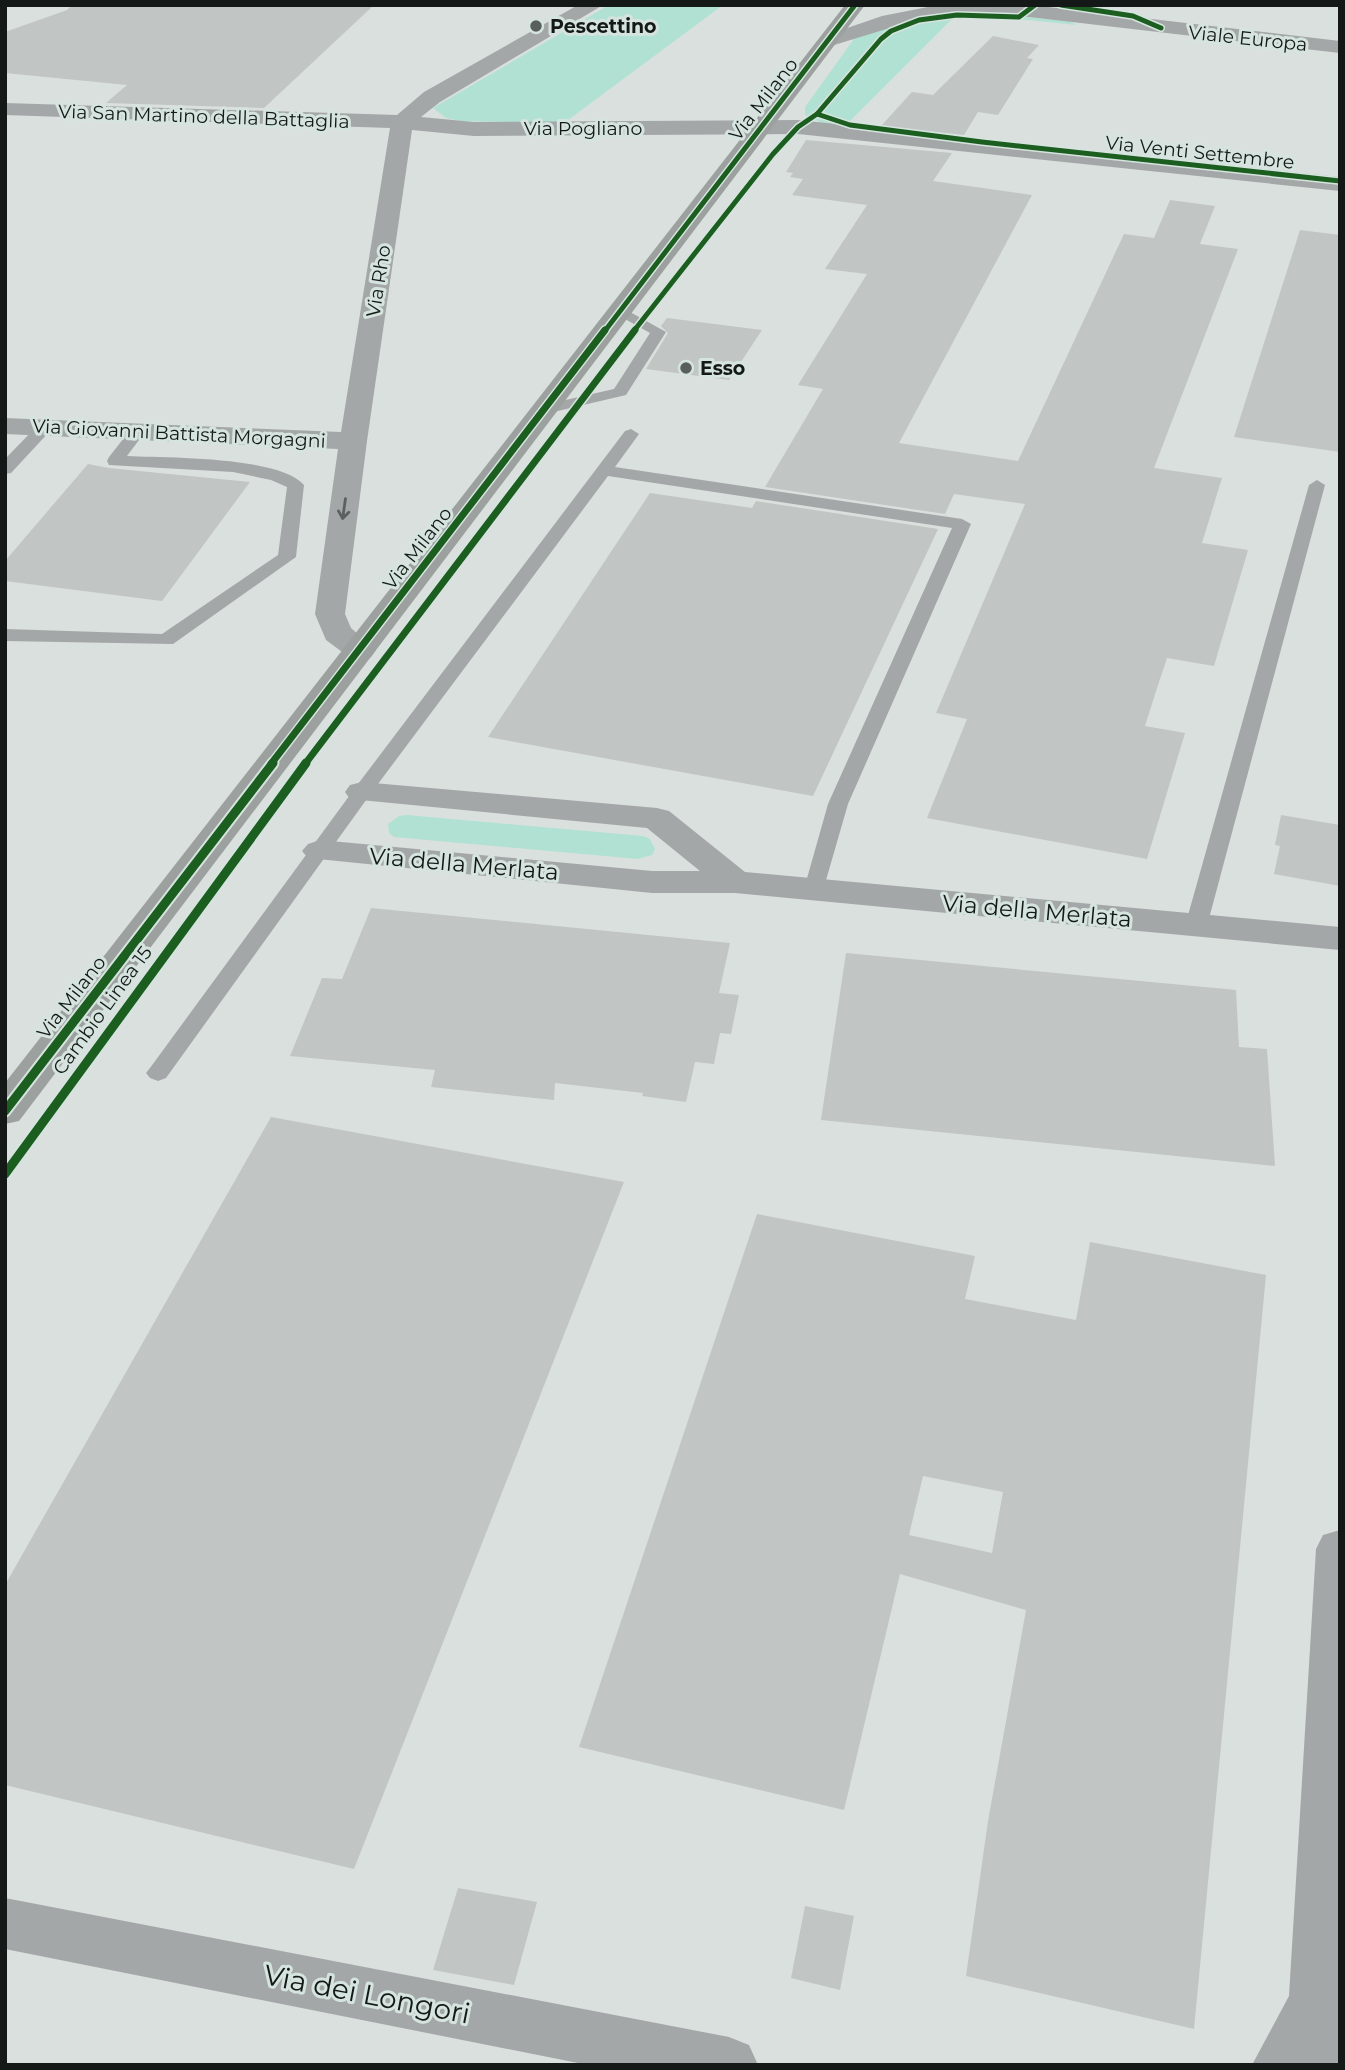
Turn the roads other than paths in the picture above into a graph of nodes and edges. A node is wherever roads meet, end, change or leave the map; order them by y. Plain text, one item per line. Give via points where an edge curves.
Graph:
1 (593, 5) edge
2 (855, 5) edge
3 (896, 5) edge
4 (984, 6) edge
5 (948, 9) junction
6 (831, 40) junction
7 (1340, 47) edge
8 (5, 109) edge
9 (402, 122) junction
10 (764, 128) junction
11 (1340, 184) edge
12 (621, 311) junction
13 (545, 409) junction
14 (5, 426) edge
15 (44, 428) junction
16 (137, 432) junction
17 (631, 434) dead end
18 (353, 441) junction
19 (5, 470) edge
20 (604, 470) junction
21 (1317, 485) dead end
22 (5, 635) edge
23 (360, 650) junction
24 (362, 792) junction
25 (320, 851) junction
26 (735, 881) junction
27 (815, 889) junction
28 (1196, 926) junction
29 (1340, 939) edge
30 (158, 1073) dead end
31 (5, 1111) edge
32 (1340, 1549) edge
33 (5, 1923) edge
34 (1317, 2001) junction
35 (729, 2065) edge
36 (1281, 2065) edge
37 (1338, 2065) edge

1 - 9 street via 432,97
2 - 6 main road, Via Milano
3 - 5 street
4 - 5 street, Viale Europa
4 - 7 street, Viale Europa
5 - 6 street, Viale Europa via 869,24
6 - 10 main road, Via Milano
8 - 9 street, Via San Martino della Battaglia
9 - 10 street, Via Pogliano via 474,129
9 - 18 street, Via Rho
10 - 11 street, Via Venti Settembre via 811,129
10 - 12 main road, Via Milano
12 - 13 main road, Via Milano
12 - 13 lane via 658,332 620,392
13 - 23 main road, Via Milano
14 - 15 street, Via Giovanni Battista Morgagni
15 - 16 street, Via Giovanni Battista Morgagni
15 - 19 lane
16 - 18 street, Via Giovanni Battista Morgagni
16 - 22 lane via 115,461 253,469 296,485 287,557 166,640
17 - 20 lane
18 -> 23 street, Via Rho via 330,614 337,633
20 - 24 lane
20 - 27 lane via 962,524 838,804
21 - 28 lane
23 - 31 main road, Via Milano
24 - 25 lane
24 - 26 street via 657,818
25 - 26 street, Via della Merlata via 652,882
25 - 30 lane
26 - 27 street, Via della Merlata
27 - 28 street, Via della Merlata
28 - 29 street, Via della Merlata
32 - 34 street
33 - 35 street, Via dei Longori
34 - 36 street
34 - 37 street

